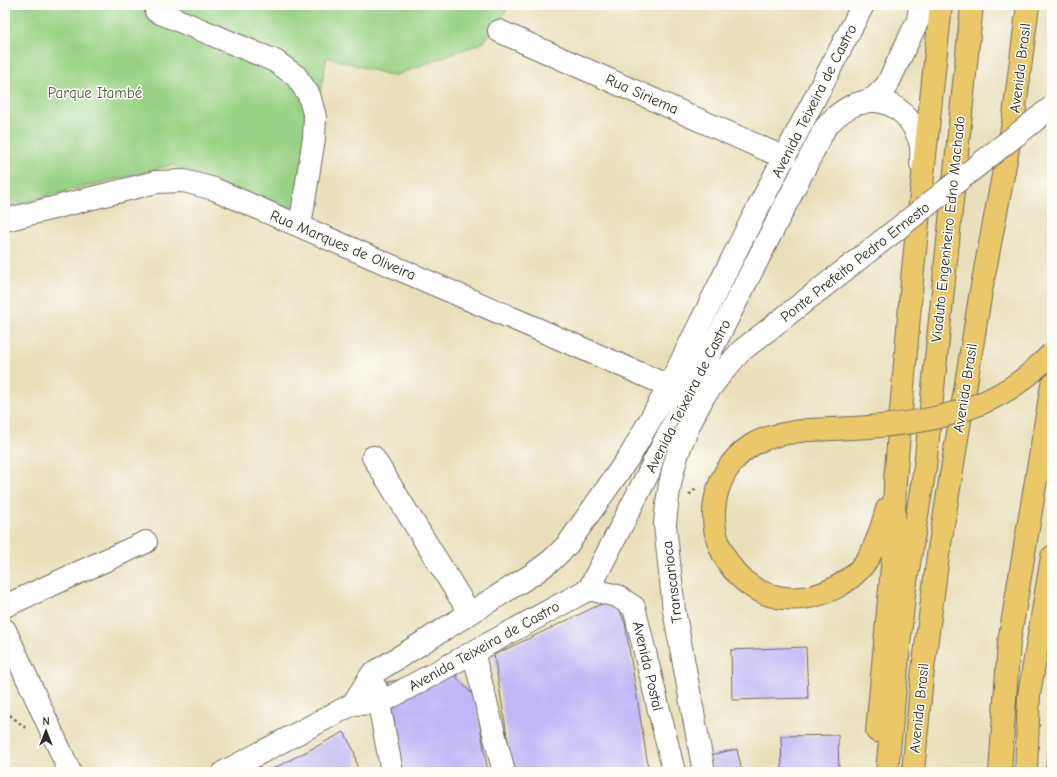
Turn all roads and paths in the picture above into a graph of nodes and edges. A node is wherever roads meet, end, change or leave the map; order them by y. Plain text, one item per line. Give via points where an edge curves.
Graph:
1 (863, 5) edge
2 (920, 5) edge
3 (941, 5) edge
4 (972, 5) edge
5 (1028, 5) edge
6 (156, 11) dead end
7 (499, 31) dead end
8 (861, 103) junction
9 (1052, 107) edge
10 (785, 158) junction
11 (922, 198) junction
12 (5, 220) edge
13 (300, 226) junction
14 (1052, 353) edge
15 (1052, 385) edge
16 (669, 386) junction
17 (704, 396) joint
18 (373, 457) dead end
19 (926, 460) junction
20 (895, 481) junction
21 (146, 542) dead end
22 (1052, 557) edge
23 (589, 589) junction
24 (5, 606) edge
25 (469, 612) junction
26 (5, 630) edge
27 (473, 652) junction
28 (372, 674) junction
29 (380, 703) junction
30 (353, 704) junction
31 (70, 772) edge
32 (224, 772) edge
33 (392, 772) edge
34 (504, 772) edge
35 (674, 772) edge
36 (704, 772) edge
37 (875, 772) edge
38 (887, 772) edge
39 (899, 772) edge
40 (913, 772) edge
41 (1000, 772) edge
42 (1026, 772) edge

1 - 10 street, Avenida Teixeira de Castro
2 - 8 street via 918,20 887,85 874,98
3 - 11 highway
4 - 19 highway, Viaduto Engenheiro Edno Machado, bridge
5 - 40 highway, Avenida Brasil via 1013,123 982,290 938,556
6 - 13 street via 275,61 296,76 309,95 315,117 314,138
7 - 10 street, Rua Siriema
8 - 11 street, Avenida Teixeira de Castro via 890,104 909,120 920,143
8 - 23 street, Avenida Teixeira de Castro via 848,107 834,116 825,128
9 - 17 street, Ponte Prefeito Pedro Ernesto, bridge via 742,351
10 - 16 street, Avenida Teixeira de Castro
11 - 20 highway via 913,269
12 - 13 street, Rua Marques de Oliveira via 156,182 184,181 214,189
13 - 16 street, Rua Marques de Oliveira
14 - 20 highway, bridge via 1019,384 987,401 940,418 862,428 807,430 780,434 753,444 735,458 724,474 715,496 713,517 716,538 724,556 740,578 757,590 794,599 816,597 849,580 864,565 875,548
15 - 41 highway via 1009,642
16 - 25 street, Avenida Teixeira de Castro via 631,454 568,544 533,574
17 - 36 street, Transcarioca, bridge via 687,427 674,461 666,525 674,610
18 - 25 street
19 - 38 highway via 904,594
19 - 39 highway via 927,511
20 - 37 highway via 893,556
21 - 24 street
22 - 42 highway via 1029,695
23 - 27 street, Avenida Teixeira de Castro
23 - 35 street, Avenida Postal via 617,596 634,607
25 - 28 street, Avenida Teixeira de Castro
26 - 31 street
27 - 29 street, Avenida Teixeira de Castro
27 - 34 street
28 - 29 street
28 - 30 street, Avenida Teixeira de Castro
29 - 30 street, Avenida Teixeira de Castro
29 - 33 street
30 - 32 street, Avenida Teixeira de Castro

